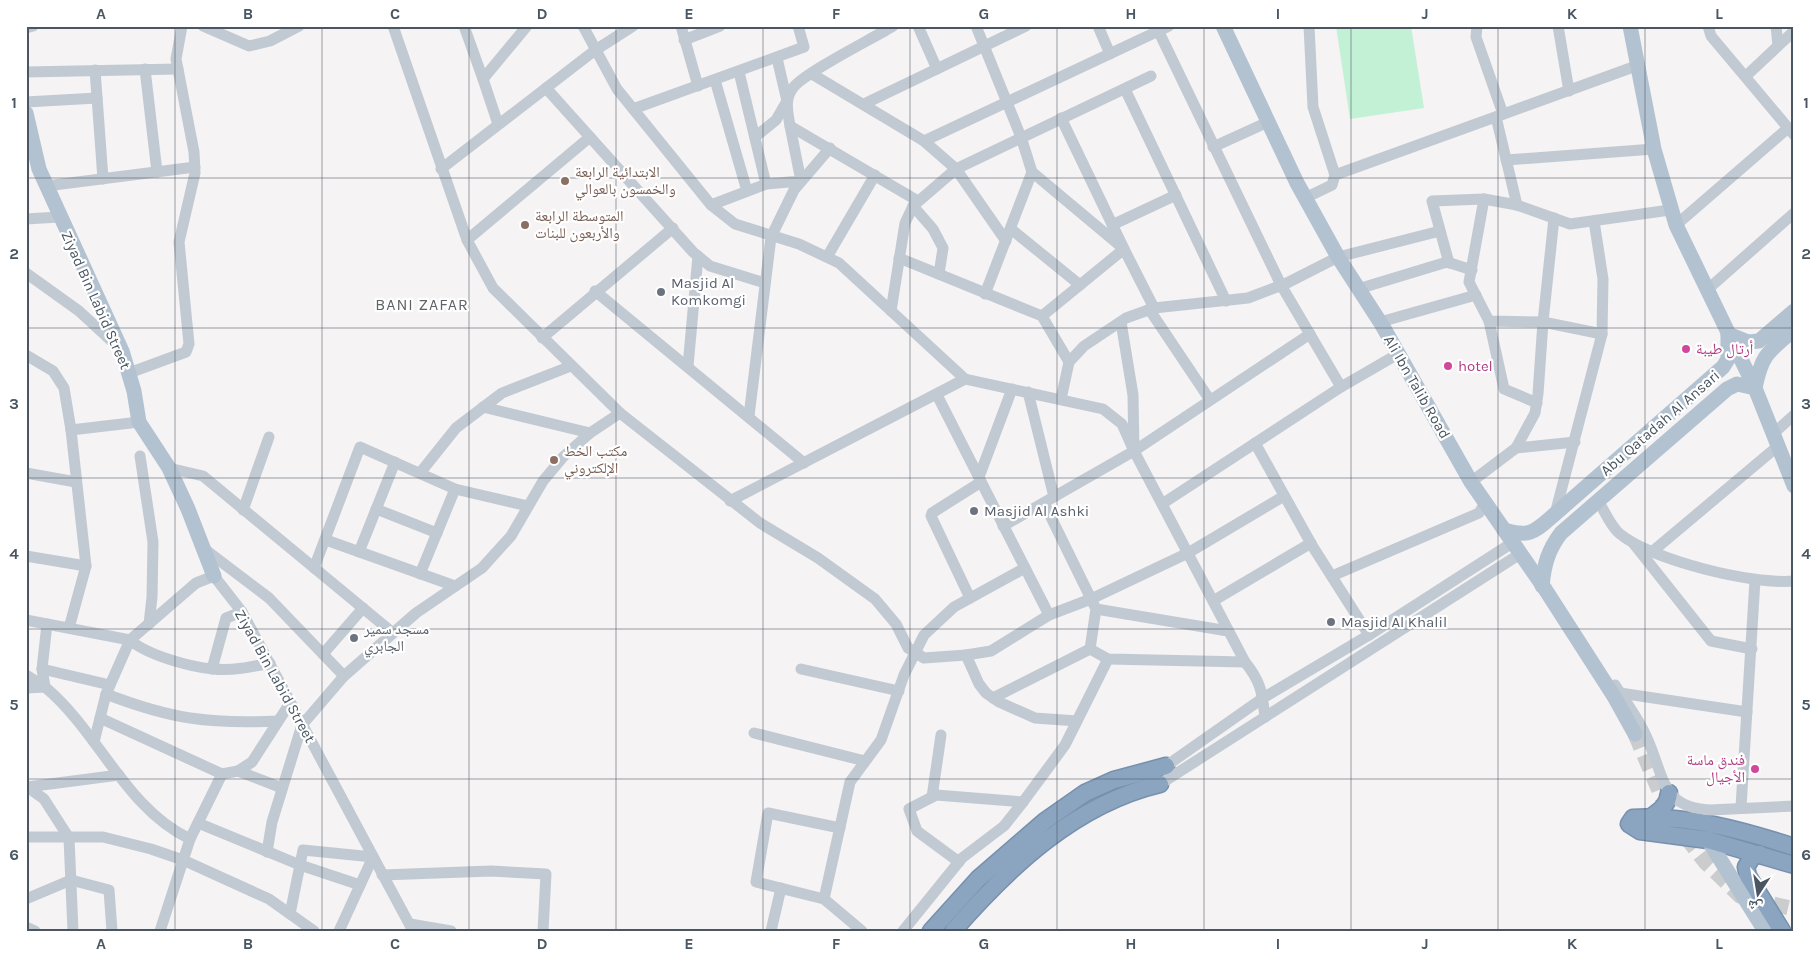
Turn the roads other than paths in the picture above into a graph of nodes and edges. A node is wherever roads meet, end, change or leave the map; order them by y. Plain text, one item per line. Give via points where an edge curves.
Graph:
1 (33, 26) edge
2 (182, 26) edge
3 (202, 26) edge
4 (299, 26) edge
5 (393, 26) edge
6 (464, 26) edge
7 (527, 26) edge
8 (583, 26) edge
9 (633, 26) edge
10 (680, 26) edge
11 (720, 26) edge
12 (798, 26) edge
13 (893, 26) edge
14 (918, 26) edge
15 (976, 26) edge
16 (1026, 26) edge
17 (1098, 26) edge
18 (1169, 26) edge
19 (1223, 26) edge
20 (1309, 26) edge
21 (1477, 26) edge
22 (1558, 26) edge
23 (1630, 26) edge
24 (1708, 26) edge
25 (1776, 26) edge
26 (26, 28) edge
27 (1157, 29) edge
28 (1794, 31) edge
29 (684, 40) junction
30 (1778, 46) junction
31 (984, 47) junction
32 (594, 51) junction
33 (1110, 54) junction
34 (777, 58) junction
35 (1636, 66) junction
36 (144, 69) junction
37 (178, 69) junction
38 (937, 69) junction
39 (95, 70) junction
40 (26, 72) edge
41 (739, 72) junction
42 (812, 74) junction
43 (1150, 76) dead end
44 (1746, 76) junction
45 (483, 79) junction
46 (715, 80) junction
47 (698, 86) junction
48 (546, 88) junction
49 (1125, 89) junction
50 (1569, 91) junction
51 (97, 98) junction
52 (26, 102) edge
53 (787, 102) junction
54 (1007, 102) junction
55 (864, 104) junction
56 (633, 109) junction
57 (26, 113) edge
58 (1499, 116) junction
59 (1061, 118) junction
60 (1268, 122) junction
61 (498, 124) junction
62 (790, 126) junction
63 (1791, 132) edge
64 (755, 137) junction
65 (1021, 137) junction
66 (590, 138) junction
67 (924, 140) junction
68 (30, 146) edge
69 (1213, 147) junction
70 (830, 148) junction
71 (1654, 150) junction
72 (1506, 160) junction
73 (195, 167) junction
74 (441, 168) junction
75 (956, 169) junction
76 (157, 172) junction
77 (1032, 172) junction
78 (875, 175) junction
79 (1335, 175) junction
80 (102, 179) junction
81 (801, 181) junction
82 (766, 184) junction
83 (46, 186) junction
84 (746, 191) junction
85 (1176, 195) junction
86 (1305, 198) junction
87 (1484, 199) junction
88 (916, 204) junction
89 (711, 205) junction
90 (1517, 205) junction
91 (1670, 210) junction
92 (1794, 213) edge
93 (59, 217) junction
94 (1554, 218) junction
95 (26, 219) edge
96 (1594, 221) junction
97 (1112, 225) junction
98 (1676, 225) junction
99 (673, 228) junction
100 (1011, 229) junction
101 (1440, 231) junction
102 (771, 237) junction
103 (467, 240) junction
104 (1006, 241) junction
105 (1124, 249) junction
106 (698, 256) junction
107 (827, 257) junction
108 (1338, 257) junction
109 (899, 258) junction
110 (1449, 263) junction
111 (1472, 270) junction
112 (26, 273) edge
113 (939, 274) junction
114 (765, 283) junction
115 (1080, 284) junction
116 (1281, 285) junction
117 (1358, 289) junction
118 (1707, 290) junction
119 (595, 291) junction
120 (985, 294) junction
121 (1476, 295) junction
122 (1226, 301) junction
123 (1151, 308) junction
124 (890, 311) junction
125 (1794, 311) edge
126 (1042, 316) junction
127 (1489, 321) junction
128 (1121, 322) junction
129 (1380, 322) junction
130 (1543, 322) junction
131 (1794, 330) edge
132 (1310, 334) junction
133 (1602, 334) junction
134 (1728, 334) junction
135 (542, 338) junction
136 (122, 351) junction
137 (1398, 354) junction
138 (26, 355) edge
139 (1069, 362) junction
140 (571, 366) junction
141 (688, 366) junction
142 (128, 373) junction
143 (965, 379) junction
144 (1341, 387) junction
145 (1755, 388) junction
146 (1012, 389) junction
147 (1028, 392) junction
148 (937, 395) junction
149 (1061, 399) junction
150 (1210, 400) junction
151 (1537, 403) junction
152 (483, 407) junction
153 (620, 414) junction
154 (1794, 415) edge
155 (749, 416) junction
156 (139, 422) junction
157 (72, 430) junction
158 (590, 433) junction
159 (269, 436) dead end
160 (1776, 439) junction
161 (1574, 442) junction
162 (1255, 443) junction
163 (1516, 448) junction
164 (1134, 451) junction
165 (140, 456) dead end
166 (395, 462) junction
167 (804, 463) junction
168 (169, 468) junction
169 (26, 473) edge
170 (420, 473) junction
171 (980, 480) junction
172 (76, 482) junction
173 (1471, 482) junction
174 (1794, 486) edge
175 (456, 489) junction
176 (1284, 496) junction
177 (1049, 500) junction
178 (730, 501) junction
179 (1485, 502) junction
180 (1598, 502) junction
181 (1162, 504) junction
182 (528, 506) junction
183 (376, 509) junction
184 (243, 510) junction
185 (1555, 514) junction
186 (1003, 526) junction
187 (437, 533) junction
188 (326, 540) junction
189 (1512, 542) junction
190 (1632, 542) junction
191 (1310, 543) junction
192 (202, 547) junction
193 (1653, 551) junction
194 (359, 552) junction
195 (1188, 553) junction
196 (26, 556) edge
197 (86, 566) junction
198 (314, 568) junction
199 (1025, 568) junction
200 (420, 574) junction
201 (214, 576) junction
202 (1332, 576) junction
203 (1755, 580) junction
204 (1794, 581) edge
205 (455, 586) junction
206 (1544, 587) junction
207 (970, 598) junction
208 (1213, 601) junction
209 (1093, 604) junction
210 (363, 608) junction
211 (242, 612) junction
212 (1049, 615) junction
213 (26, 620) edge
214 (47, 624) junction
215 (149, 624) junction
216 (69, 628) junction
217 (1228, 631) junction
218 (393, 633) junction
219 (1369, 635) junction
220 (130, 640) junction
221 (1752, 649) junction
222 (1090, 650) junction
223 (915, 652) junction
224 (324, 654) junction
225 (966, 655) junction
226 (1108, 659) junction
227 (1245, 662) junction
228 (270, 663) junction
229 (42, 669) junction
230 (212, 669) junction
231 (801, 669) dead end
232 (26, 675) edge
233 (344, 676) junction
234 (45, 687) junction
235 (26, 688) edge
236 (108, 690) junction
237 (899, 691) junction
238 (1620, 693) junction
239 (993, 698) junction
240 (1263, 698) junction
241 (290, 703) junction
242 (1747, 712) junction
243 (1265, 717) junction
244 (100, 718) junction
245 (278, 721) junction
246 (1077, 721) junction
247 (302, 725) junction
248 (754, 734) dead end
249 (1635, 734) tunnel mouth
250 (941, 735) dead end
251 (94, 742) junction
252 (865, 761) junction
253 (1166, 766) joint
254 (238, 771) junction
255 (222, 774) junction
256 (119, 775) junction
257 (1160, 784) joint
258 (26, 786) edge
259 (282, 788) junction
260 (1669, 793) junction
261 (932, 797) junction
262 (1022, 802) junction
263 (1794, 806) edge
264 (1741, 807) junction
265 (1651, 817) junction
266 (198, 823) junction
267 (840, 828) junction
268 (26, 837) edge
269 (69, 838) junction
270 (190, 839) junction
271 (1708, 840) junction
272 (1794, 847) edge
273 (267, 852) junction
274 (1760, 854) junction
275 (373, 857) junction
276 (182, 860) junction
277 (959, 862) junction
278 (300, 864) junction
279 (1794, 865) edge
280 (382, 875) junction
281 (71, 880) junction
282 (360, 884) junction
283 (781, 888) junction
284 (26, 899) edge
285 (824, 899) junction
286 (290, 914) junction
287 (26, 927) edge
288 (411, 927) edge
289 (35, 931) edge
290 (73, 931) edge
291 (112, 931) edge
292 (160, 931) edge
293 (314, 931) edge
294 (339, 931) edge
295 (451, 931) edge
296 (543, 931) edge
297 (771, 931) edge
298 (862, 931) edge
299 (903, 931) edge
300 (931, 931) edge
301 (953, 931) edge
302 (1765, 931) edge
303 (1782, 931) edge

1 - 26 street
2 - 37 street via 177,48
3 - 4 street via 249,46 270,41
5 - 74 street
6 - 45 street
7 - 45 street
8 - 32 street
9 - 32 street
10 - 29 street
11 - 29 street
12 - 34 street via 804,47
13 - 42 street
14 - 38 street
15 - 31 street
16 - 31 street
17 - 33 street
18 - 27 street
19 - 60 main road, Ali Ibn Talib Road
20 - 79 street via 1312,107
21 - 58 street via 1476,37
22 - 50 street
23 - 35 main road
24 - 44 street via 1711,36
25 - 30 street
27 - 33 street
27 - 69 street
28 - 30 street
29 - 47 street
30 - 44 street
31 - 38 street
31 - 54 street
32 - 48 street
32 - 56 street via 616,89
33 - 54 street
34 - 41 street
34 - 53 street
35 - 50 street
35 - 71 main road
36 - 37 street
36 - 39 street
36 - 76 street
37 - 73 street
38 - 55 street
39 - 40 street
39 - 51 street
41 - 46 street
41 - 64 street
42 - 53 street via 793,87
42 - 55 street
43 - 49 street
44 - 63 street
45 - 61 street
46 - 47 street
46 - 84 street
47 - 56 street
48 - 61 street
48 - 66 street
49 - 59 street
49 - 85 street
50 - 58 street
51 - 52 street
51 - 80 street
53 - 62 street
53 - 64 street via 776,120
54 - 65 street
54 - 67 street
55 - 67 street
56 - 89 street
57 - 68 main road, Ziyad Bin Labid Street
58 - 72 street
58 - 79 street
59 - 65 street
59 - 97 street
60 - 69 street
60 - 86 main road, Ali Ibn Talib Road
61 - 74 street
62 - 70 street
62 - 81 street
63 - 98 street
64 - 82 street
65 - 75 street
65 - 77 street
66 - 99 street
66 - 103 street
67 - 75 street
68 - 83 main road, Ziyad Bin Labid Street
69 - 116 street
70 - 78 street
70 - 81 street
71 - 72 street
71 - 91 main road
72 - 90 street
73 - 76 street
73 - 142 street via 194,184 179,242 189,344 186,352 178,357
74 - 103 street
75 - 88 street
75 - 104 street
76 - 80 street
77 - 100 street
77 - 105 street
78 - 88 street
78 - 107 street
79 - 86 street via 1332,185
80 - 83 street
81 - 82 street
81 - 102 street
82 - 84 street
83 - 93 main road, Ziyad Bin Labid Street
84 - 89 street
85 - 97 street
85 - 122 street
86 - 108 main road, Ali Ibn Talib Road
87 - 90 street
87 - 101 street via 1432,201
87 - 111 street
88 - 109 street via 905,223
88 - 113 street via 943,248
89 - 102 street via 735,224
90 - 94 street
91 - 96 street
91 - 98 main road
92 - 118 street
93 - 95 street
93 - 136 main road, Ziyad Bin Labid Street
94 - 96 street via 1570,224
94 - 130 street
96 - 133 street via 1603,279
97 - 105 street
98 - 118 main road
99 - 106 street
99 - 119 street
100 - 104 street
100 - 115 street
101 - 108 street
101 - 110 street
102 - 107 street via 800,244
102 - 114 street
103 - 135 street via 494,288
104 - 120 street
105 - 115 street
105 - 123 street
106 - 114 street via 710,266
106 - 141 street
107 - 124 street via 839,263
108 - 116 street
108 - 117 main road, Ali Ibn Talib Road
109 - 113 street
109 - 124 street
110 - 111 street
110 - 117 street
111 - 121 street via 1469,282
112 - 136 street via 78,311
113 - 120 street
114 - 155 street
115 - 126 street
116 - 122 street via 1248,298
116 - 132 street
117 - 129 main road, Ali Ibn Talib Road
118 - 134 main road
119 - 135 street
119 - 141 street
120 - 126 street
121 - 127 street
121 - 129 street
122 - 123 street
123 - 128 street
123 - 150 street
124 - 143 street
125 - 134 main road via 1760,342 1748,342
126 - 139 street
127 - 130 street
127 - 151 street via 1504,389
128 - 139 street via 1084,346
128 - 164 street via 1133,395
129 - 137 main road, Ali Ibn Talib Road
130 - 133 street
130 - 151 street
131 - 145 main road via 1765,355
132 - 144 street
132 - 150 street
133 - 161 street
134 - 145 main road
134 - 185 main road, Abu Qatadah Al Ansari via 1728,359 1723,367
135 - 140 street
136 - 142 main road, Ziyad Bin Labid Street
137 - 144 street
137 - 173 main road, Ali Ibn Talib Road
138 - 157 street via 53,371 64,388
139 - 149 street
140 - 152 street via 502,393
140 - 153 street
141 - 155 street
142 - 156 main road, Ziyad Bin Labid Street
143 - 146 street
143 - 148 street
144 - 162 street
145 - 160 main road
145 - 180 main road, Abu Qatadah Al Ansari via 1738,384 1727,389
146 - 147 street
146 - 171 street
147 - 149 street
147 - 177 street
148 - 167 street
148 - 171 street
149 - 164 street via 1103,409 1122,424
150 - 164 street
151 - 163 street
152 - 158 street
152 - 170 street via 456,428
153 - 158 street
153 - 178 street
154 - 160 street
155 - 167 street
156 - 157 street
156 - 168 main road, Ziyad Bin Labid Street
157 - 172 street
158 - 182 street via 563,457
159 - 184 street
160 - 174 main road
160 - 193 street
161 - 163 street
161 - 185 street
162 - 176 street
162 - 181 street
163 - 173 street
164 - 177 street
164 - 181 street
165 - 215 street via 153,542
166 - 170 street
166 - 183 street
166 - 188 street via 360,447
167 - 178 street
168 - 184 street via 203,476
168 - 192 main road, Ziyad Bin Labid Street
169 - 172 street
170 - 175 street
171 - 186 street
171 - 207 street via 931,516
172 - 197 street
173 - 179 main road, Ali Ibn Talib Road
175 - 182 street
175 - 187 street
176 - 191 street
176 - 195 street
177 - 186 street
177 - 209 street
178 - 223 street via 875,599 896,624 908,648
179 - 189 main road, Ali Ibn Talib Road
179 - 202 street via 1479,513
180 - 190 street via 1618,533
180 - 206 main road, Abu Qatadah Al Ansari via 1561,533 1550,547 1544,569
181 - 195 street
182 - 205 street via 511,536 482,568
183 - 187 street
183 - 194 street
184 - 198 street
185 - 189 main road, Abu Qatadah Al Ansari via 1535,532
186 - 199 street
187 - 200 street
188 - 194 street
188 - 198 street
189 - 206 main road, Ali Ibn Talib Road
189 - 219 street
189 - 243 street
190 - 193 street
190 - 221 street via 1711,642
191 - 202 street
191 - 208 street
192 - 201 main road, Ziyad Bin Labid Street
192 - 224 street via 268,598
193 - 203 street
194 - 200 street
195 - 208 street
195 - 209 street
196 - 197 street
197 - 216 street
198 - 210 street
199 - 207 street
199 - 212 street
200 - 205 street
201 - 211 street, Ziyad Bin Labid Street
201 - 215 street via 196,583
202 - 219 street
203 - 204 street
203 - 221 street
205 - 218 street
206 - 238 street via 1584,637
206 - 249 main road, Ali Ibn Talib Road
207 - 223 street via 954,607 924,635
208 - 217 street
209 - 212 street
209 - 217 street
209 - 222 street
210 - 218 street
210 - 224 street
211 - 228 street, Ziyad Bin Labid Street
211 - 230 street via 226,618
212 - 225 street via 990,651
213 - 214 street
214 - 216 street
214 - 229 street
215 - 220 street
216 - 220 street
217 - 227 street
218 - 233 street
219 - 240 street
220 - 230 street via 136,646 165,658
220 - 236 street
221 - 242 street
222 - 226 street
222 - 239 street
223 - 225 street via 924,658
223 - 237 street
224 - 233 street
225 - 239 street via 979,684
226 - 227 street
226 - 246 street
227 - 240 street via 1258,678
228 - 230 street via 248,668
228 - 241 street, Ziyad Bin Labid Street
229 - 234 street
229 - 236 street
231 - 237 street
232 - 234 street
233 - 247 street
234 - 235 street
234 - 251 street via 64,702
236 - 244 street
236 - 245 street via 148,710 203,721
237 - 252 street via 881,740
238 - 242 street
238 - 260 street via 1647,736
239 - 246 street via 1035,718
240 - 243 street
240 - 253 street
241 - 245 street
241 - 247 street, Ziyad Bin Labid Street
242 - 264 street
243 - 257 street
244 - 251 street
244 - 255 street
245 - 254 street via 252,762
246 - 262 street via 1065,746
247 - 259 street
247 - 275 street, Ziyad Bin Labid Street
248 - 252 street
250 - 261 street
251 - 256 street
252 - 267 street via 850,782
253 - 300 highway via 1114,780 1085,793 1044,821 978,879
254 - 255 street
254 - 259 street
255 - 266 street
256 - 258 street
256 - 270 street via 156,818
257 - 301 highway via 1103,803 1026,855
258 - 269 street via 44,799
259 - 273 street
260 - 264 street via 1682,805 1696,809
260 - 265 highway via 1669,800
261 - 262 street
261 - 277 street via 909,809 916,831
262 - 277 street via 1004,826
263 - 264 street
265 - 271 highway via 1633,818 1629,824 1640,831
265 - 272 highway via 1743,830
266 - 270 street
266 - 273 street
267 - 283 street via 768,812 756,882
267 - 285 street
268 - 269 street
269 - 276 street via 103,837
269 - 281 street
270 - 276 street
271 - 274 highway via 1728,848
271 - 302 main road
273 - 278 street
274 - 279 highway
274 - 303 highway via 1752,857 1746,867 1748,876
275 - 278 street via 303,850
275 - 280 street, Ziyad Bin Labid Street
275 - 282 street
276 - 286 street via 269,899
276 - 292 street
277 - 299 street
278 - 282 street
278 - 286 street
280 - 288 street, Ziyad Bin Labid Street
280 - 296 street via 490,871 546,874
281 - 284 street
281 - 290 street
281 - 291 street via 109,890
282 - 294 street
283 - 285 street
283 - 297 street
285 - 298 street
286 - 293 street
287 - 289 street
288 - 295 street

